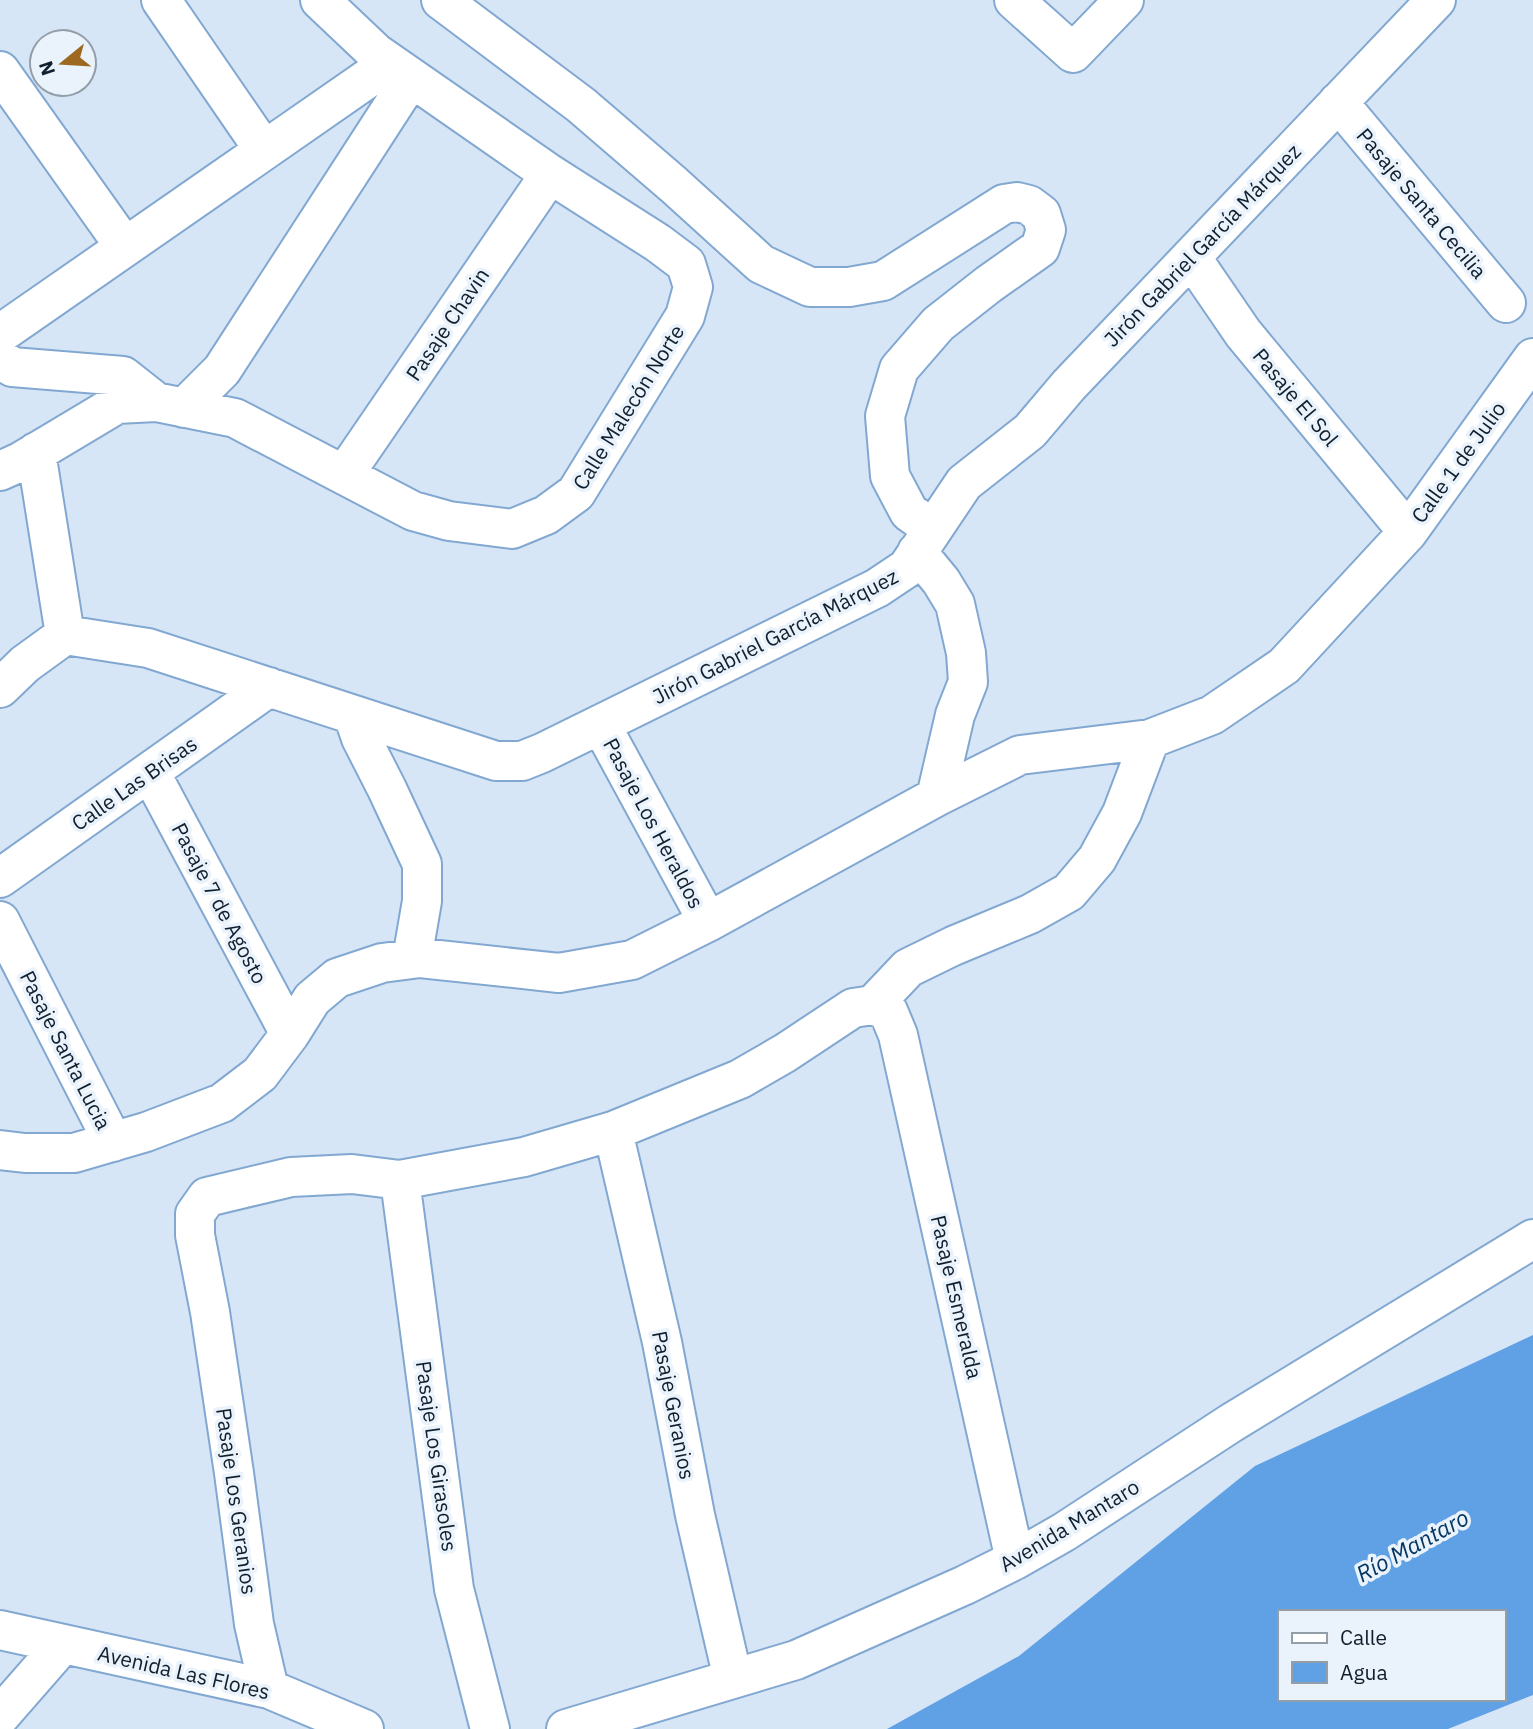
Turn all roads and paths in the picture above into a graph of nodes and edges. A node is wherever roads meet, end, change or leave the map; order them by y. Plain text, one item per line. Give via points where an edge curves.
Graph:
1 (161, 0) edge
2 (320, 0) edge
3 (441, 0) edge
4 (1014, 0) edge
5 (1124, 0) edge
6 (1436, 0) edge
7 (401, 70) junction
8 (0, 71) edge
9 (1338, 102) junction
10 (264, 150) junction
11 (550, 174) junction
12 (125, 247) junction
13 (1191, 257) junction
14 (1506, 303) dead end
15 (0, 334) edge
16 (0, 358) edge
17 (1533, 358) edge
18 (170, 405) junction
19 (36, 452) junction
20 (0, 471) edge
21 (344, 475) junction
22 (1408, 532) junction
23 (925, 540) junction
24 (65, 635) junction
25 (269, 687) junction
26 (0, 688) edge
27 (353, 715) junction
28 (601, 725) junction
29 (1150, 739) junction
30 (150, 772) junction
31 (936, 797) junction
32 (0, 878) edge
33 (0, 921) edge
34 (708, 922) junction
35 (412, 959) junction
36 (873, 1005) junction
37 (290, 1034) junction
38 (613, 1131) junction
39 (113, 1142) junction
40 (0, 1150) edge
41 (400, 1180) junction
42 (1533, 1239) edge
43 (1015, 1560) junction
44 (0, 1630) edge
45 (62, 1645) junction
46 (733, 1679) junction
47 (269, 1689) junction
48 (0, 1716) edge
49 (364, 1729) edge
50 (490, 1729) edge
51 (566, 1729) edge

1 - 10 street
2 - 7 street, Calle Malecón Norte
3 - 23 street via 580,105 761,264 810,287 883,281 1004,204 1029,205 1041,214 1046,230 1040,248 938,324 899,369 885,416 890,476
4 - 5 street via 1073,53
6 - 9 street, Jirón Gabriel García Márquez
7 - 10 street
7 - 11 street, Calle Malecón Norte
7 - 18 street via 222,370
8 - 12 street
9 - 13 street, Jirón Gabriel García Márquez
9 - 14 street, Pasaje Santa Cecilia
10 - 12 street
11 - 21 street, Pasaje Chavin
11 - 21 street, Calle Malecón Norte via 686,264 693,286 685,316 576,493 546,515 513,528 449,521 414,511
12 - 15 street
13 - 22 street, Pasaje El Sol via 1243,332
13 - 23 street, Jirón Gabriel García Márquez via 1030,431 964,483
16 - 18 street via 12,367 123,376
17 - 22 street, Calle 1 de Julio
18 - 19 street, Calle Malecón Norte via 117,404
18 - 21 street, Calle Malecón Norte via 235,418
19 - 20 street, Calle Malecón Norte
19 - 24 street
22 - 29 street, Calle 1 de Julio via 1284,666 1212,715
23 - 28 street, Jirón Gabriel García Márquez via 907,568 877,588
23 - 31 street via 955,604 968,682
24 - 25 street, Jirón Gabriel García Márquez via 148,648
24 - 26 street
25 - 27 street, Jirón Gabriel García Márquez
25 - 30 street, Calle Las Brisas
27 - 28 street, Jirón Gabriel García Márquez via 496,761 522,761
27 - 35 street via 422,864 422,901
28 - 34 street, Pasaje Los Heraldos
29 - 31 street, Calle 1 de Julio via 1020,755
29 - 36 street via 1122,813 1097,859 1069,892 908,968
30 - 32 street, Calle Las Brisas
30 - 37 street, Pasaje 7 de Agosto
31 - 34 street, Calle 1 de Julio
33 - 39 street, Pasaje Santa Lucia
34 - 35 street, Calle 1 de Julio via 632,960 559,973
35 - 37 street, Calle 1 de Julio via 337,978 312,999
36 - 38 street, Pasaje Los Geranios via 853,1008 740,1079
36 - 43 street, Pasaje Esmeralda via 888,1012 898,1035
37 - 39 street, Calle 1 de Julio via 260,1074 222,1102
38 - 41 street, Pasaje Los Geranios via 524,1157
38 - 46 street, Pasaje Geranios
39 - 40 street, Calle 1 de Julio via 74,1153
41 - 47 street, Pasaje Los Geranios via 352,1174 290,1177 207,1197 195,1214 254,1624
41 - 50 street, Pasaje Los Girasoles via 454,1589
42 - 43 street, Avenida Mantaro
43 - 46 street, Avenida Mantaro via 796,1660
44 - 45 street, Avenida Las Flores
45 - 47 street, Avenida Las Flores
45 - 48 street
46 - 51 street, Avenida Mantaro
47 - 49 street, Avenida Las Flores

